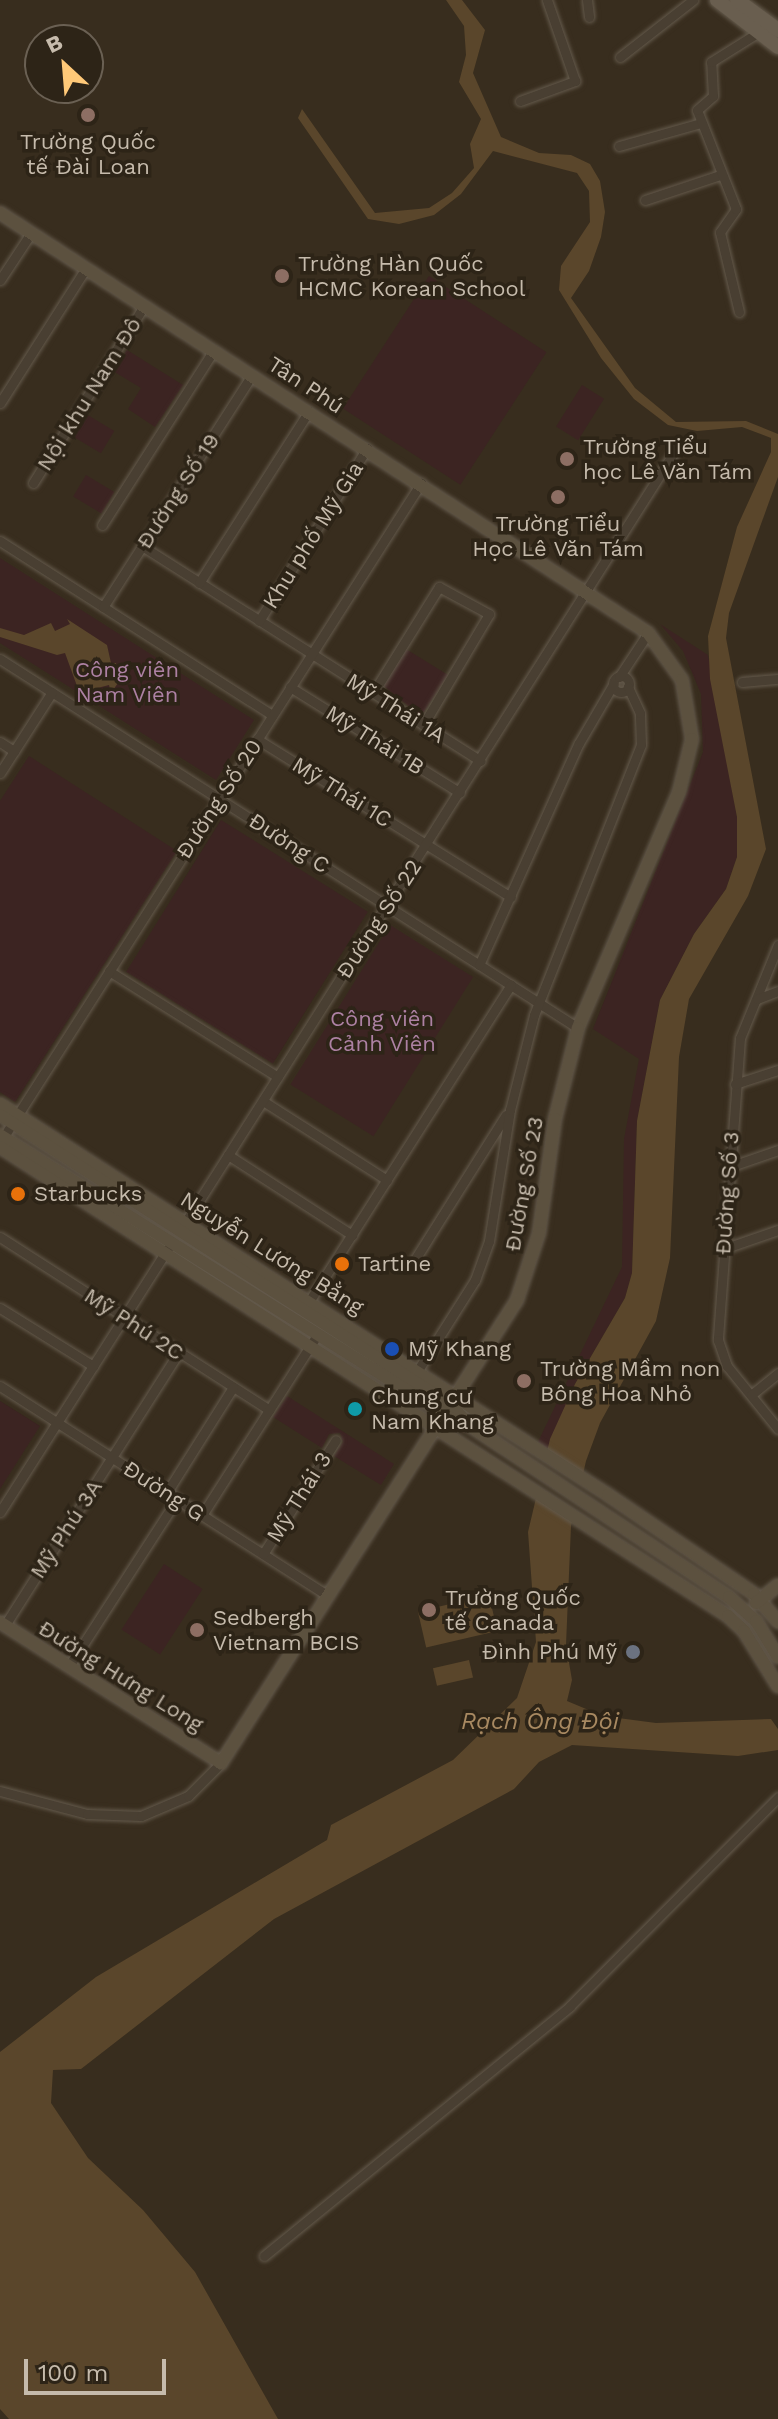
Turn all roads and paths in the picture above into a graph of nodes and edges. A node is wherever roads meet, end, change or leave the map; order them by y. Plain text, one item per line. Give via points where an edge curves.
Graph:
1 (547, 0) edge
2 (587, 0) edge
3 (693, 0) edge
4 (717, 0) edge
5 (737, 0) edge
6 (589, 17) dead end
7 (769, 31) edge
8 (778, 47) edge
9 (620, 57) dead end
10 (520, 101) dead end
11 (701, 123) junction
12 (619, 146) dead end
13 (720, 175) junction
14 (645, 200) dead end
15 (0, 213) edge
16 (31, 233) junction
17 (86, 268) junction
18 (0, 280) edge
19 (144, 306) junction
20 (739, 312) dead end
21 (214, 350) junction
22 (252, 375) junction
23 (0, 403) edge
24 (309, 411) junction
25 (678, 446) dead end
26 (367, 448) junction
27 (33, 483) dead end
28 (421, 483) junction
29 (102, 525) dead end
30 (0, 541) edge
31 (142, 546) junction
32 (199, 583) junction
33 (589, 591) junction
34 (103, 607) junction
35 (259, 621) junction
36 (648, 633) junction
37 (311, 654) junction
38 (0, 659) edge
39 (778, 679) edge
40 (616, 680) junction
41 (742, 682) dead end
42 (290, 687) junction
43 (52, 692) junction
44 (373, 693) junction
45 (272, 715) junction
46 (423, 725) junction
47 (257, 739) junction
48 (0, 742) edge
49 (14, 751) junction
50 (481, 761) junction
51 (0, 773) edge
52 (460, 793) junction
53 (219, 799) junction
54 (427, 845) junction
55 (511, 897) junction
56 (387, 906) junction
57 (778, 945) edge
58 (479, 965) junction
59 (109, 971) junction
60 (511, 985) junction
61 (778, 991) edge
62 (757, 999) junction
63 (539, 1003) junction
64 (578, 1028) junction
65 (778, 1070) edge
66 (278, 1077) junction
67 (735, 1084) junction
68 (263, 1101) junction
69 (0, 1104) edge
70 (510, 1110) junction
71 (0, 1115) edge
72 (15, 1119) junction
73 (1, 1141) edge
74 (778, 1150) edge
75 (228, 1155) junction
76 (729, 1167) junction
77 (387, 1180) junction
78 (183, 1226) junction
79 (778, 1230) edge
80 (352, 1235) junction
81 (0, 1237) edge
82 (168, 1248) junction
83 (723, 1249) junction
84 (412, 1264) dead end
85 (310, 1300) junction
86 (0, 1308) edge
87 (124, 1317) junction
88 (313, 1341) junction
89 (179, 1352) junction
90 (93, 1366) junction
91 (418, 1370) junction
92 (778, 1373) edge
93 (0, 1386) edge
94 (233, 1387) junction
95 (751, 1395) junction
96 (269, 1410) junction
97 (447, 1411) junction
98 (57, 1423) junction
99 (778, 1429) edge
100 (336, 1440) dead end
101 (112, 1457) junction
102 (167, 1492) junction
103 (177, 1499) junction
104 (0, 1512) edge
105 (202, 1515) junction
106 (263, 1554) junction
107 (778, 1585) edge
108 (329, 1596) junction
109 (761, 1599) junction
110 (774, 1606) edge
111 (747, 1610) junction
112 (734, 1621) junction
113 (756, 1621) junction
114 (778, 1622) edge
115 (2, 1624) edge
116 (744, 1631) junction
117 (778, 1657) edge
118 (69, 1666) junction
119 (778, 1686) edge
120 (221, 1763) junction
121 (0, 1791) edge
122 (778, 1797) edge
123 (264, 2256) dead end

1 - 10 street via 575,81
2 - 6 street
3 - 9 street
4 - 7 main road
5 - 7 main road
7 - 8 main road
7 - 11 street via 711,62 713,96 697,110
11 - 12 street
11 - 13 street
13 - 14 street
13 - 20 street via 736,213 720,232
15 - 16 main road, Tân Phú
16 - 17 main road, Tân Phú
16 - 18 street
17 - 19 main road, Tân Phú
17 - 23 street
19 - 21 main road, Tân Phú
19 - 27 street, Nội khu Nam Đô
21 - 22 main road, Tân Phú
21 - 29 street
22 - 24 main road, Tân Phú
22 - 31 street, Đường Số 19
24 - 26 main road, Tân Phú
24 - 32 street
25 - 33 street, Đường Số 22
26 - 28 main road, Tân Phú
26 - 35 street, Khu phố Mỹ Gia
28 - 33 main road, Tân Phú
28 - 37 street, Đường Số 20
30 - 34 street
31 - 32 street, Khu phố Mỹ Gia
31 - 34 street, Đường Số 19
32 - 35 street, Khu phố Mỹ Gia
33 - 36 main road, Đường Số 23
33 - 50 street, Đường Số 22
34 - 45 street
35 - 37 street, Khu phố Mỹ Gia
36 - 40 street
36 - 64 main road, Đường Số 23 via 682,680 692,748 679,792
37 - 42 street, Đường Số 20
37 - 44 street, Mỹ Thái 1A
38 - 43 street, Đường C
39 - 41 street
40 - 55 street via 579,743
40 - 63 street via 620,691 628,687 642,719 639,753
42 - 45 street, Đường Số 20
42 - 52 street, Mỹ Thái 1B
43 - 49 street
43 - 53 street, Đường C
44 - 46 street, Mỹ Thái 1A
44 - 46 street via 439,587 489,614
45 - 47 street, Đường Số 20
46 - 50 street, Mỹ Thái 1A
47 - 53 street, Đường Số 20
47 - 54 street, Mỹ Thái 1C
48 - 49 street
49 - 51 street
50 - 52 street, Đường Số 22
52 - 54 street, Đường Số 22
53 - 56 street, Đường C
53 - 59 street, Đường Số 20
54 - 55 street, Mỹ Thái 1C
54 - 56 street, Đường Số 22
55 - 58 street
56 - 58 street, Đường C
56 - 66 street, Đường Số 22
57 - 62 street, Đường Số 3
58 - 60 street, Đường C
59 - 66 street
59 - 72 street, Đường Số 20
60 - 63 street, Đường C
60 - 77 street
61 - 62 street
62 - 67 street, Đường Số 3 via 740,1038
63 - 64 street, Đường C
63 - 70 street
64 - 97 main road, Đường Số 23 via 555,1119 530,1266 509,1315
65 - 67 street
66 - 68 street, Đường Số 22
67 - 76 street, Đường Số 3
68 - 75 street, Đường Số 22
68 - 77 street
69 - 72 main road, Nguyễn Lương Bằng
70 - 84 street
70 - 91 street via 485,1254 466,1295
71 - 72 main road, Nguyễn Lương Bằng
72 - 73 street, Đường Số 20
72 - 78 main road, Nguyễn Lương Bằng
73 - 82 main road, Nguyễn Lương Bằng
74 - 76 street
75 - 78 street, Đường Số 22
75 - 80 street
76 - 83 street, Đường Số 3
77 - 80 street
78 - 82 street, Đường Số 22
78 - 85 main road, Nguyễn Lương Bằng
78 - 97 main road, Nguyễn Lương Bằng
79 - 83 street
80 - 85 street
81 - 87 street, Mỹ Phú 2C
82 - 87 street, Đường Số 22
82 - 88 main road, Nguyễn Lương Bằng
83 - 95 street, Đường Số 3 via 719,1353
85 - 91 main road, Nguyễn Lương Bằng
86 - 90 street
87 - 89 street, Mỹ Phú 2C
87 - 90 street, Đường Số 22
88 - 96 street
88 - 97 main road, Nguyễn Lương Bằng
89 - 94 street, Mỹ Phú 2C
89 - 101 street, Mỹ Phú 3A
90 - 98 street, Đường Số 22
91 - 97 main road, Nguyễn Lương Bằng
92 - 95 street
93 - 98 street, Đường G
94 - 96 street, Mỹ Phú 2C
94 - 102 street
95 - 99 street, Đường Số 3
96 - 105 street
97 - 108 main road, Đường Số 23
97 - 109 main road, Nguyễn Lương Bằng via 521,1438
97 - 111 main road, Nguyễn Lương Bằng
97 - 112 main road, Nguyễn Lương Bằng via 501,1468
98 - 101 street, Đường G
98 - 104 street, Đường Số 22
100 - 106 street, Mỹ Thái 3
101 - 102 street, Đường G
101 - 115 street, Mỹ Phú 3A
102 - 103 street, Đường G
103 - 105 street, Đường G
103 - 118 street
105 - 106 street, Đường G
106 - 108 street, Đường G
107 - 109 main road
108 - 120 main road, Đường Số 23
109 - 110 main road
109 - 111 main road
110 - 113 main road
110 - 114 main road
111 - 112 main road
111 - 113 main road
112 - 116 main road
113 - 116 main road
113 - 117 main road
115 - 118 main road, Đường Hưng Long
116 - 119 main road
118 - 120 main road, Đường Hưng Long
120 - 121 street via 178,1802 132,1817 87,1814
122 - 123 street via 570,2006

